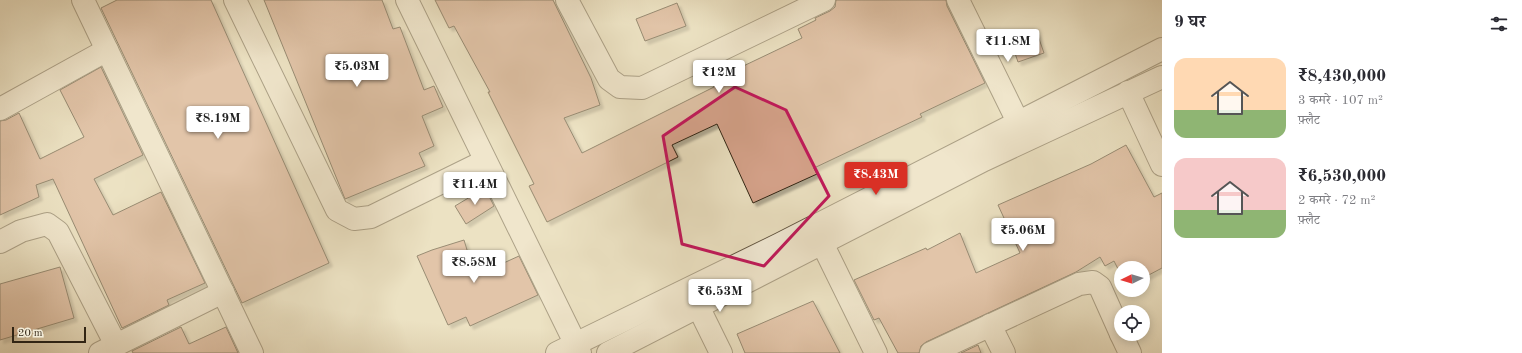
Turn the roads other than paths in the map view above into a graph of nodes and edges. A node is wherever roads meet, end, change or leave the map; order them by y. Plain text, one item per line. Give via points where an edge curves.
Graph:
1 (83, 0) edge
2 (235, 0) edge
3 (407, 0) edge
4 (567, 0) edge
5 (824, 0) edge
6 (958, 0) edge
7 (1162, 49) edge
8 (107, 50) junction
9 (1162, 77) edge
10 (1128, 92) junction
11 (0, 109) edge
12 (1021, 131) junction
13 (485, 161) junction
14 (1162, 165) edge
15 (0, 242) edge
16 (822, 243) junction
17 (223, 292) junction
18 (694, 298) junction
19 (1114, 318) edge
20 (990, 324) junction
21 (1124, 341) edge
22 (108, 349) edge
23 (571, 350) edge
24 (252, 353) edge
25 (608, 353) edge
26 (721, 353) edge
27 (876, 353) edge
28 (931, 353) edge
29 (1004, 353) edge
30 (1130, 353) edge

1 - 8 street
2 - 13 street via 337,210 354,219 372,217
3 - 13 street
4 - 5 street via 609,79 620,87 642,88
6 - 12 street
7 - 12 street
8 - 11 street
8 - 17 street
9 - 10 street
10 - 12 street
10 - 14 street
12 - 16 street
12 - 18 street
13 - 23 street
15 - 22 street via 21,231 47,224 58,232
16 - 18 street
16 - 27 street
17 - 22 street
17 - 24 street
18 - 23 street
18 - 25 street
18 - 26 street
19 - 20 street via 1100,287 1092,282 1079,284
20 - 28 street
20 - 29 street
21 - 30 street

